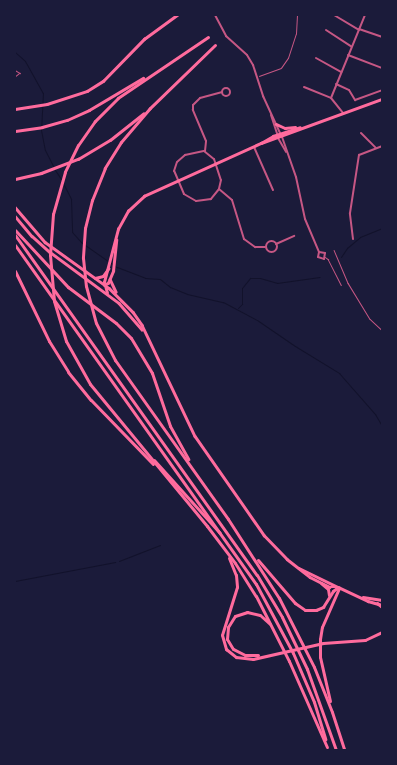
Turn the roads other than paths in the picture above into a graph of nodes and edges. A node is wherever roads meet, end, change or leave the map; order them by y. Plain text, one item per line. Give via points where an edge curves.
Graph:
1 (177, 15) edge
2 (215, 15) edge
3 (297, 15) edge
4 (334, 15) edge
5 (365, 15) edge
6 (326, 30) dead end
7 (359, 30) junction
8 (208, 37) dead end
9 (382, 37) edge
10 (215, 45) dead end
11 (352, 46) junction
12 (348, 55) junction
13 (316, 58) dead end
14 (15, 66) edge
15 (382, 68) edge
16 (16, 70) edge
17 (341, 72) junction
18 (152, 74) junction
19 (15, 77) edge
20 (257, 77) junction
21 (336, 84) junction
22 (304, 87) dead end
23 (382, 90) edge
24 (222, 92) dead end
25 (330, 98) junction
26 (382, 99) edge
27 (150, 108) junction
28 (15, 109) edge
29 (343, 113) junction
30 (271, 115) junction
31 (276, 124) junction
32 (296, 128) junction
33 (301, 128) junction
34 (15, 131) edge
35 (361, 133) dead end
36 (279, 135) junction
37 (382, 146) edge
38 (254, 147) junction
39 (376, 148) junction
40 (204, 152) junction
41 (216, 163) junction
42 (15, 179) edge
43 (176, 180) junction
44 (219, 190) junction
45 (273, 190) dead end
46 (15, 207) edge
47 (15, 216) edge
48 (15, 230) edge
49 (15, 235) edge
50 (294, 236) dead end
51 (116, 238) junction
52 (353, 239) dead end
53 (275, 244) junction
54 (15, 245) edge
55 (265, 247) junction
56 (334, 250) dead end
57 (319, 252) junction
58 (325, 257) junction
59 (109, 268) junction
60 (15, 271) edge
61 (95, 278) junction
62 (110, 279) junction
63 (95, 284) junction
64 (104, 285) junction
65 (341, 286) dead end
66 (107, 293) junction
67 (118, 296) junction
68 (382, 331) edge
69 (144, 332) junction
70 (149, 457) junction
71 (159, 469) junction
72 (198, 476) junction
73 (233, 550) junction
74 (249, 550) junction
75 (226, 551) junction
76 (298, 567) junction
77 (321, 583) junction
78 (338, 588) junction
79 (362, 597) junction
80 (330, 598) junction
81 (382, 600) edge
82 (377, 604) joint
83 (382, 606) edge
84 (273, 628) junction
85 (381, 632) edge
86 (264, 655) junction
87 (332, 712) junction
88 (327, 748) edge
89 (336, 750) edge
90 (344, 750) edge

1 - 28 main road via 87,91 47,104
2 - 20 street via 226,36 250,59
3 - 20 lane via 292,47 281,68
4 - 7 street
5 - 7 street
6 - 11 street
7 - 9 street
7 - 11 street
8 - 18 highway
10 - 27 highway
11 - 12 street
12 - 15 street
12 - 17 street
13 - 17 street
14 - 16 lane
16 - 19 lane via 20,73
17 - 21 street
18 - 34 highway via 89,110 52,125
18 - 70 highway via 118,98 95,121 78,145 58,191 50,235 52,286 73,355 90,384
20 - 30 street
21 - 23 street via 349,90 355,100
21 - 25 street
22 - 25 street
24 - 40 street via 200,98 193,105 206,141
25 - 29 street
26 - 29 main road
27 - 42 highway via 88,154 41,173
27 - 72 highway via 118,147 92,200 85,228 83,263 86,287 96,323 124,374
29 - 33 main road
30 - 31 street
30 - 36 street
31 - 32 main road
31 - 36 street
32 - 33 main road
32 - 36 main road
33 - 36 main road
35 - 39 street
36 - 38 main road
36 - 57 street via 296,177 305,219
37 - 39 street
38 - 41 main road
38 - 45 street
39 - 52 street via 359,156 350,213
40 - 41 street
40 - 43 street via 181,157 174,171
41 - 43 main road
41 - 44 street via 221,180
43 - 44 street via 184,194 196,201 211,199
43 - 51 main road via 138,201 122,222
44 - 55 street via 232,200 244,239 254,247
46 - 61 main road via 45,242
47 - 63 main road via 42,246
48 - 72 highway via 68,287 112,319 131,338 148,364 170,426
49 - 89 highway via 249,562 296,645
50 - 53 street
51 - 59 main road
51 - 62 main road
53 - 55 street via 270,241
53 - 55 street via 272,252
54 - 73 highway
56 - 68 lane via 348,283 370,319
57 - 58 street via 324,252
57 - 58 street via 319,258
58 - 65 lane
59 - 61 main road via 103,276
59 - 64 main road
60 - 71 highway via 48,341 68,372 96,406
61 - 64 main road
62 - 64 main road
62 - 67 main road
63 - 64 main road
63 - 66 main road
64 - 66 main road
64 - 67 main road
66 - 69 main road
67 - 69 main road via 133,312
69 - 76 main road via 197,441 255,522
70 - 71 highway
70 - 73 highway
71 - 75 highway
72 - 74 highway
73 - 88 highway via 290,646 314,702
74 - 80 highway via 301,608 316,610
74 - 87 highway via 303,643
75 - 84 highway
75 - 86 highway via 236,575 237,587 224,626 224,644 228,652 239,658
76 - 77 main road
76 - 78 main road
77 - 78 main road
77 - 80 highway via 328,589
78 - 79 main road
78 - 80 highway
78 - 87 highway via 320,639
79 - 81 main road
79 - 82 main road
82 - 83 highway
84 - 86 highway via 260,615 249,612 235,616 228,627 228,640 235,651 247,656
84 - 88 highway
85 - 86 highway via 365,640 331,641
87 - 90 highway

